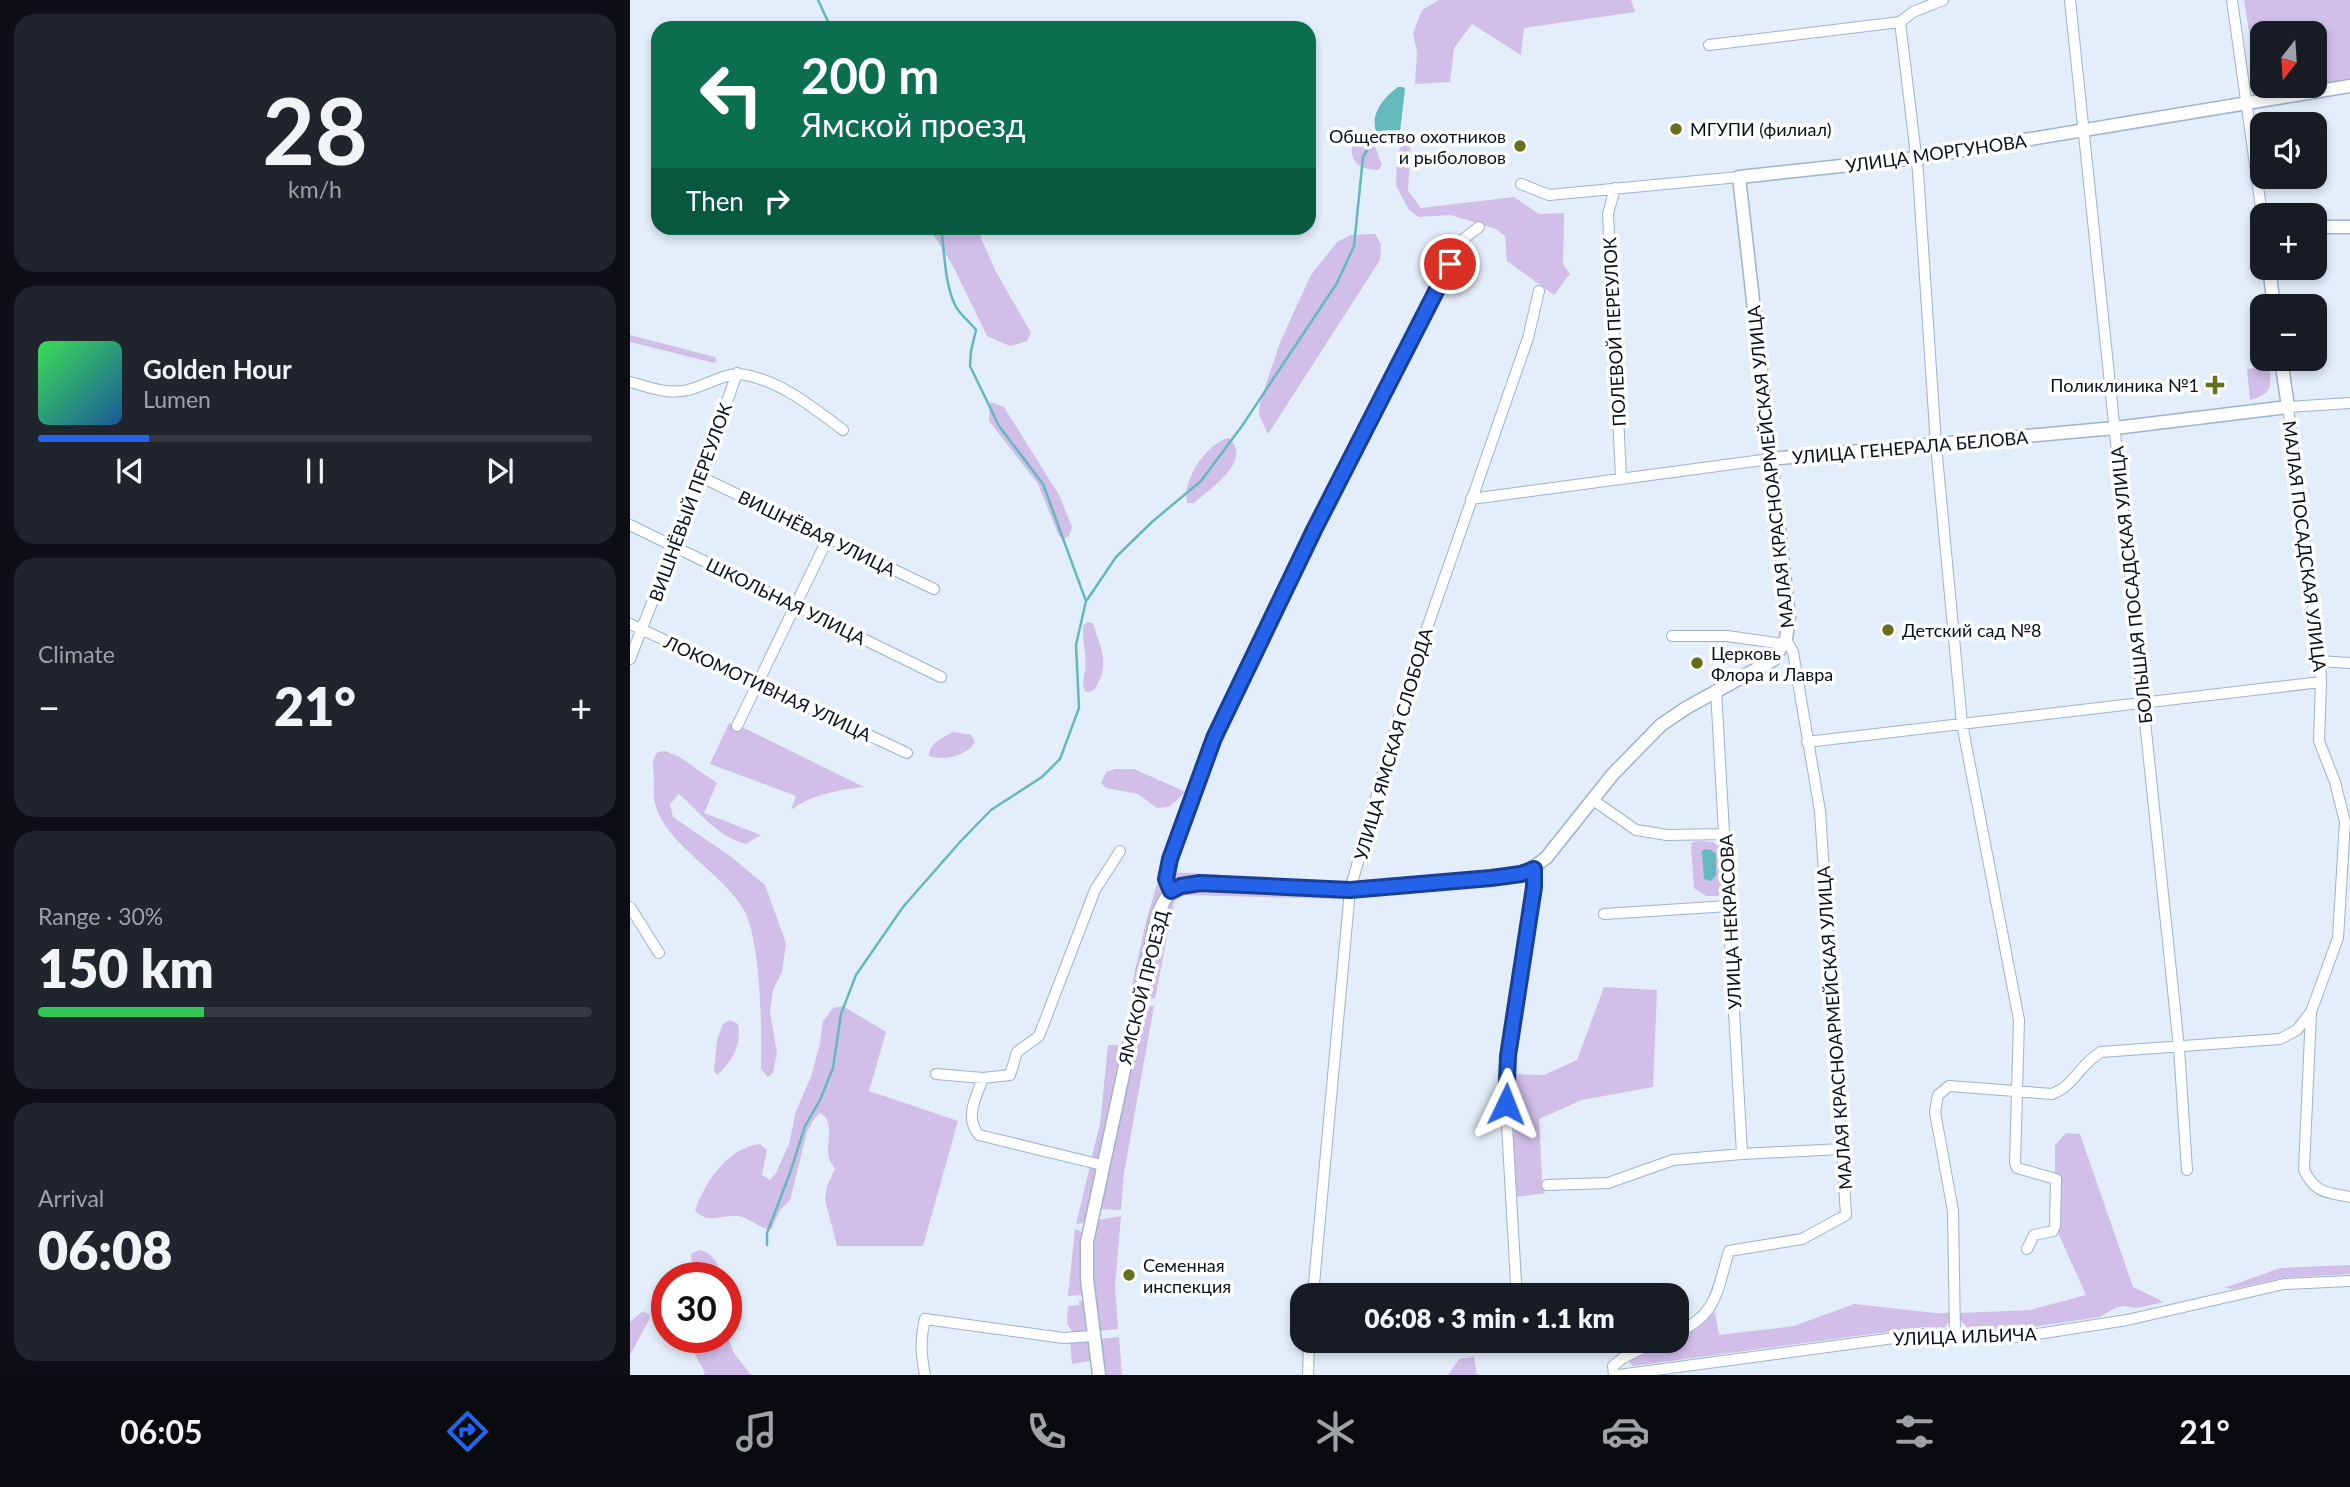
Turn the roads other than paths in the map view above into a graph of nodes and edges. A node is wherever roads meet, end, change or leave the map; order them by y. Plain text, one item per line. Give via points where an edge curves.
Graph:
1 (1943, 0) edge
2 (2070, 0) edge
3 (2232, 0) edge
4 (1900, 22) junction
5 (1709, 45) dead end
6 (2350, 86) edge
7 (2245, 104) junction
8 (2082, 132) junction
9 (1916, 158) junction
10 (1739, 177) junction
11 (1521, 184) dead end
12 (1615, 188) junction
13 (2260, 203) edge
14 (2350, 226) edge
15 (1479, 227) dead end
16 (2327, 227) edge
17 (1539, 291) dead end
18 (2283, 371) edge
19 (737, 373) junction
20 (630, 382) edge
21 (2350, 403) edge
22 (2288, 407) junction
23 (2115, 428) junction
24 (843, 430) dead end
25 (1936, 445) junction
26 (1770, 459) junction
27 (701, 477) junction
28 (1621, 477) junction
29 (1471, 499) junction
30 (630, 525) edge
31 (828, 538) junction
32 (675, 547) junction
33 (934, 590) dead end
34 (794, 605) junction
35 (630, 624) edge
36 (642, 630) junction
37 (1672, 636) dead end
38 (1785, 641) junction
39 (630, 659) edge
40 (2320, 661) junction
41 (2350, 663) edge
42 (941, 677) dead end
43 (2321, 682) junction
44 (757, 683) junction
45 (1716, 690) junction
46 (2143, 703) junction
47 (1962, 724) junction
48 (737, 726) dead end
49 (1807, 742) junction
50 (906, 752) dead end
51 (1593, 800) junction
52 (1725, 834) junction
53 (1120, 851) dead end
54 (1534, 869) junction
55 (1350, 890) junction
56 (1171, 891) junction
57 (1729, 906) junction
58 (630, 907) edge
59 (1604, 914) dead end
60 (659, 953) dead end
61 (2311, 1013) junction
62 (2179, 1048) junction
63 (936, 1074) dead end
64 (983, 1078) junction
65 (2018, 1091) junction
66 (1842, 1149) junction
67 (1742, 1154) junction
68 (1102, 1165) junction
69 (2187, 1170) dead end
70 (1548, 1185) dead end
71 (2350, 1197) edge
72 (2027, 1249) dead end
73 (2350, 1281) edge
74 (1314, 1283) edge
75 (1516, 1283) dead end
76 (1689, 1328) edge
77 (1094, 1336) junction
78 (1955, 1336) junction
79 (1309, 1353) edge
80 (1633, 1353) edge
81 (925, 1375) edge
82 (1099, 1375) edge
83 (1308, 1375) edge
84 (1616, 1375) edge

1 - 4 street
2 - 8 street, БОЛЬШАЯ ПОСАДСКАЯ УЛИЦА
3 - 7 street
4 - 5 street
4 - 9 street
6 - 7 main road, УЛИЦА МОРГУНОВА
7 - 8 main road, УЛИЦА МОРГУНОВА
7 - 13 street
8 - 9 main road, УЛИЦА МОРГУНОВА
8 - 23 street, БОЛЬШАЯ ПОСАДСКАЯ УЛИЦА
9 - 10 main road, УЛИЦА МОРГУНОВА
9 - 25 street
10 - 12 street, УЛИЦА МОРГУНОВА
10 - 26 main road, МАЛАЯ КРАСНОАРМЕЙСКАЯ УЛИЦА
11 - 12 street, УЛИЦА МОРГУНОВА via 1549,195
12 - 28 street, ПОЛЕВОЙ ПЕРЕУЛОК via 1608,214
14 - 16 main road
15 - 56 street via 1462,240 1214,738 1170,859 1166,879
17 - 29 street, УЛИЦА ЯМСКАЯ СЛОБОДА via 1528,338
18 - 22 main road, МАЛАЯ ПОСАДСКАЯ УЛИЦА
19 - 20 street via 675,392
19 - 24 street via 774,385
19 - 27 street, ВИШНЁВЫЙ ПЕРЕУЛОК
21 - 22 street, УЛИЦА ГЕНЕРАЛА БЕЛОВА
22 - 23 main road, УЛИЦА ГЕНЕРАЛА БЕЛОВА
22 - 40 street, МАЛАЯ ПОСАДСКАЯ УЛИЦА
23 - 25 main road, УЛИЦА ГЕНЕРАЛА БЕЛОВА
23 - 46 street, БОЛЬШАЯ ПОСАДСКАЯ УЛИЦА
25 - 26 main road, УЛИЦА ГЕНЕРАЛА БЕЛОВА
25 - 47 street
26 - 28 street, УЛИЦА ГЕНЕРАЛА БЕЛОВА
26 - 38 main road, МАЛАЯ КРАСНОАРМЕЙСКАЯ УЛИЦА via 1788,617
27 - 31 street, ВИШНЁВАЯ УЛИЦА
27 - 32 street, ВИШНЁВЫЙ ПЕРЕУЛОК
28 - 29 street, УЛИЦА ГЕНЕРАЛА БЕЛОВА
29 - 55 street, УЛИЦА ЯМСКАЯ СЛОБОДА via 1411,674
30 - 32 street, ШКОЛЬНАЯ УЛИЦА
31 - 33 street, ВИШНЁВАЯ УЛИЦА
31 - 34 street
32 - 34 street, ШКОЛЬНАЯ УЛИЦА
32 - 36 street, ВИШНЁВЫЙ ПЕРЕУЛОК
34 - 42 street, ШКОЛЬНАЯ УЛИЦА
34 - 44 street
35 - 36 street, ЛОКОМОТИВНАЯ УЛИЦА
36 - 39 street, ВИШНЁВЫЙ ПЕРЕУЛОК
36 - 44 street, ЛОКОМОТИВНАЯ УЛИЦА
37 - 38 street
38 - 45 main road via 1767,664
38 - 49 street, МАЛАЯ КРАСНОАРМЕЙСКАЯ УЛИЦА via 1793,652
40 - 41 street
40 - 43 street, МАЛАЯ ПОСАДСКАЯ УЛИЦА
43 - 46 street
43 - 61 street, МАЛАЯ ПОСАДСКАЯ УЛИЦА via 2319,741 2345,822 2338,939
44 - 48 street
44 - 50 street, ЛОКОМОТИВНАЯ УЛИЦА
45 - 51 main road via 1661,725
45 - 52 street, УЛИЦА НЕКРАСОВА
46 - 47 street
46 - 62 street, БОЛЬШАЯ ПОСАДСКАЯ УЛИЦА
47 - 49 street
47 - 65 street via 2019,1020
49 - 66 street, МАЛАЯ КРАСНОАРМЕЙСКАЯ УЛИЦА via 1820,811
51 - 52 street via 1636,830 1667,835
51 - 54 main road
52 - 57 street, УЛИЦА НЕКРАСОВА
53 - 64 street via 1095,890 1039,1036 1017,1052 1010,1075
54 - 55 main road, ЯМСКОЙ ПРОЕЗД via 1491,878
54 - 75 street via 1505,1090
55 - 56 main road, ЯМСКОЙ ПРОЕЗД via 1200,883
55 - 74 street, УЛИЦА ЯМСКАЯ СЛОБОДА
56 - 68 main road, ЯМСКОЙ ПРОЕЗД via 1157,917
57 - 59 street
57 - 67 street, УЛИЦА НЕКРАСОВА
58 - 60 street
61 - 62 street via 2297,1030 2280,1039
61 - 71 street, МАЛАЯ ПОСАДСКАЯ УЛИЦА via 2304,1170 2320,1191
62 - 65 street via 2101,1052 2089,1059 2062,1091
62 - 69 street, БОЛЬШАЯ ПОСАДСКАЯ УЛИЦА
63 - 64 street
64 - 68 street via 971,1114 979,1135
65 - 72 street via 2017,1168 2056,1179 2053,1231 2034,1235
65 - 78 street via 1949,1086 1938,1094 1935,1112 1953,1211
66 - 67 street
66 - 76 street, МАЛАЯ КРАСНОАРМЕЙСКАЯ УЛИЦА via 1846,1215 1802,1239 1728,1251 1713,1304
67 - 70 street via 1673,1160 1608,1183
68 - 77 main road, ЯМСКОЙ ПРОЕЗД via 1087,1242
73 - 78 street, УЛИЦА ИЛЬИЧА via 2284,1284 2127,1320 2018,1337
77 - 81 street via 1063,1338 925,1319 921,1354
77 - 82 main road, ЯМСКОЙ ПРОЕЗД
78 - 84 street, УЛИЦА ИЛЬИЧА via 1924,1334
79 - 83 street
80 - 84 street via 1613,1366

